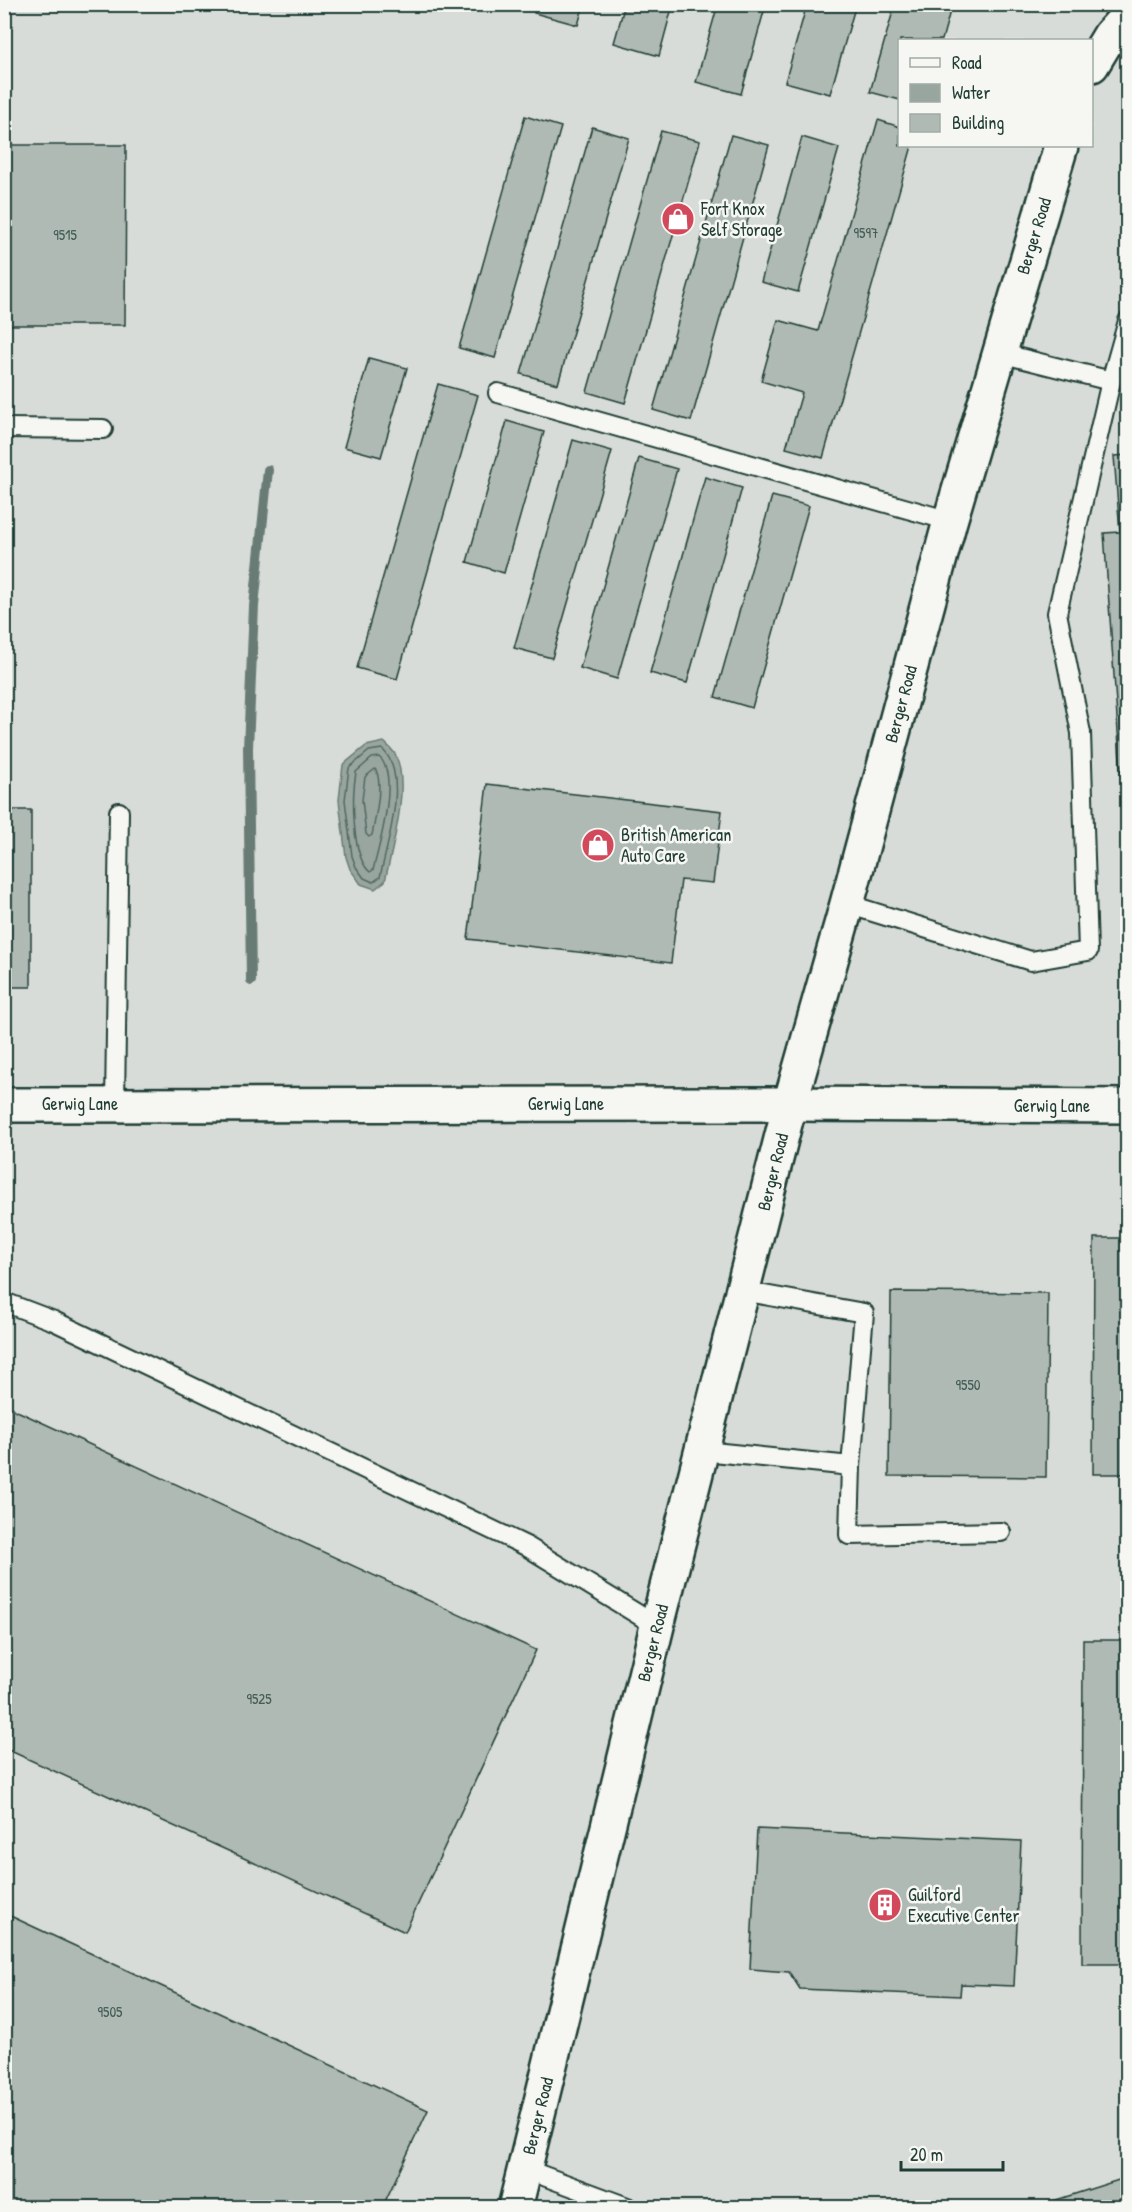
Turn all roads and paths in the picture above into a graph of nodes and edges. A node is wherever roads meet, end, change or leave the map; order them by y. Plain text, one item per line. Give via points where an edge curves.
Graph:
1 (1128, 15) edge
2 (1093, 63) edge
3 (1061, 147) edge
4 (1128, 321) edge
5 (1000, 353) junction
6 (1111, 381) junction
7 (498, 393) dead end
8 (4, 428) edge
9 (103, 429) dead end
10 (950, 520) junction
11 (119, 812) dead end
12 (847, 904) junction
13 (115, 1104) junction
14 (790, 1104) junction
15 (4, 1105) edge
16 (1128, 1106) edge
17 (742, 1291) junction
18 (4, 1302) edge
19 (703, 1451) junction
20 (850, 1466) junction
21 (1001, 1532) dead end
22 (657, 1626) junction
23 (525, 2169) junction
24 (515, 2208) edge
25 (630, 2208) edge

1 - 2 street
3 - 5 street, Berger Road
4 - 6 lane
5 - 6 lane
5 - 10 street, Berger Road
6 - 12 lane via 1057,613 1081,733 1088,951 1031,961
7 - 10 lane
8 - 9 lane
10 - 12 street, Berger Road
11 - 13 lane
12 - 14 street, Berger Road
13 - 14 street, Gerwig Lane
13 - 15 street, Gerwig Lane
14 - 16 street, Gerwig Lane
14 - 17 street, Berger Road
17 - 19 street, Berger Road
17 - 20 lane via 864,1313
18 - 22 lane via 54,1321 526,1546
19 - 20 lane
19 - 22 street, Berger Road
20 - 21 lane via 849,1535
22 - 23 street, Berger Road
23 - 24 street, Berger Road
23 - 25 lane

